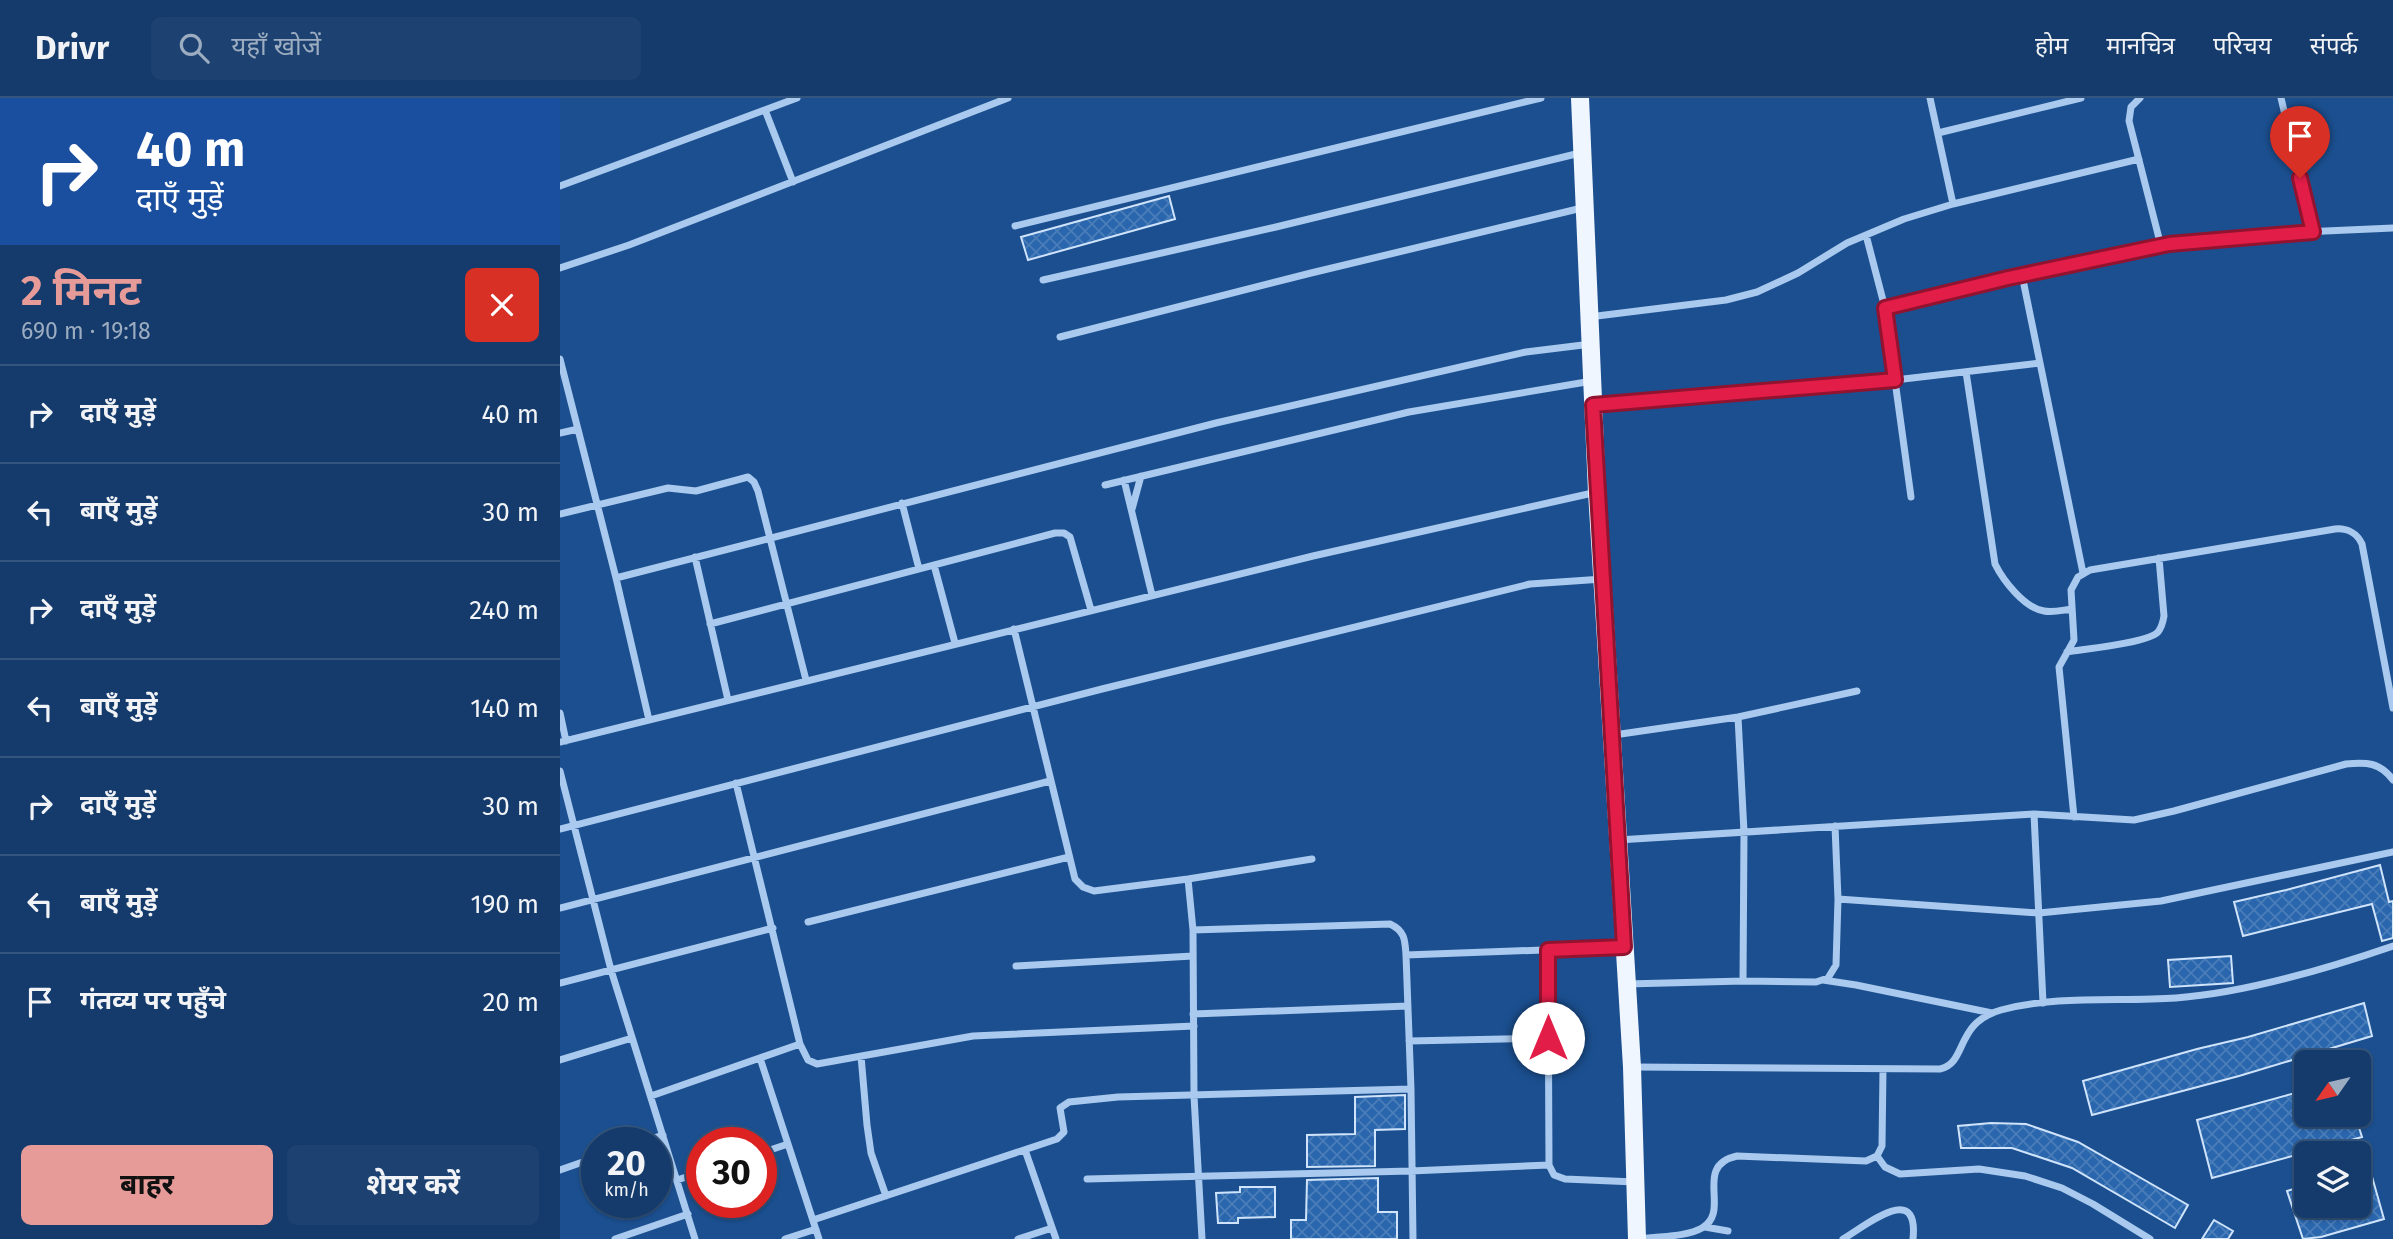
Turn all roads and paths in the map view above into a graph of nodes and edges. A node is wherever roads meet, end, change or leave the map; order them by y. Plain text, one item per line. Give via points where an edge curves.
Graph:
1 (797, 98) edge
2 (1008, 98) edge
3 (1541, 98) edge
4 (1580, 98) edge
5 (1930, 98) edge
6 (2081, 98) edge
7 (2281, 98) edge
8 (2134, 99) edge
9 (765, 110) junction
10 (1938, 133) junction
11 (1582, 152) junction
12 (2139, 159) junction
13 (793, 182) junction
14 (560, 186) edge
15 (1953, 204) junction
16 (1584, 208) junction
17 (1015, 226) dead end
18 (2393, 228) edge
19 (2313, 232) junction
20 (1866, 235) junction
21 (2161, 246) junction
22 (560, 268) edge
23 (2022, 275) junction
24 (1042, 280) dead end
25 (1885, 308) junction
26 (1589, 317) junction
27 (1060, 337) dead end
28 (1591, 344) junction
29 (560, 359) edge
30 (2040, 363) junction
31 (1966, 372) junction
32 (1895, 380) junction
33 (1592, 381) junction
34 (1593, 405) junction
35 (578, 429) junction
36 (560, 433) edge
37 (1141, 476) junction
38 (1124, 480) junction
39 (1105, 485) dead end
40 (1597, 492) junction
41 (1911, 497) dead end
42 (902, 503) junction
43 (597, 505) junction
44 (1132, 510) junction
45 (560, 514) edge
46 (770, 539) junction
47 (695, 557) junction
48 (2159, 558) junction
49 (934, 565) junction
50 (919, 569) junction
51 (2083, 573) junction
52 (616, 578) junction
53 (1603, 579) junction
54 (1152, 595) junction
55 (787, 604) junction
56 (2073, 609) junction
57 (1091, 610) junction
58 (710, 624) junction
59 (1014, 629) junction
60 (955, 643) junction
61 (2067, 652) junction
62 (806, 680) junction
63 (1857, 691) dead end
64 (728, 699) junction
65 (1033, 707) junction
66 (2393, 708) edge
67 (560, 713) edge
68 (1738, 717) junction
69 (649, 720) junction
70 (1612, 736) junction
71 (563, 741) edge
72 (560, 771) edge
73 (2393, 780) edge
74 (1050, 781) junction
75 (736, 783) junction
76 (2034, 814) junction
77 (2074, 817) junction
78 (573, 826) junction
79 (1835, 826) junction
80 (560, 829) edge
81 (1744, 832) junction
82 (1618, 840) junction
83 (2393, 852) edge
84 (755, 856) junction
85 (1069, 857) junction
86 (1312, 859) dead end
87 (1188, 879) junction
88 (1838, 899) junction
89 (593, 900) junction
90 (560, 908) edge
91 (2039, 913) junction
92 (808, 922) dead end
93 (773, 928) junction
94 (1192, 930) junction
95 (2393, 946) edge
96 (1624, 947) junction
97 (1548, 950) junction
98 (1406, 955) junction
99 (1193, 956) junction
100 (1016, 966) dead end
101 (611, 970) junction
102 (1823, 980) junction
103 (1743, 981) junction
104 (560, 983) edge
105 (1626, 984) junction
106 (2043, 1003) junction
107 (1408, 1006) junction
108 (1993, 1013) junction
109 (1193, 1014) junction
110 (1194, 1026) junction
111 (632, 1038) junction
112 (1548, 1038) junction
113 (1409, 1041) junction
114 (800, 1044) junction
115 (861, 1056) junction
116 (761, 1058) junction
117 (560, 1060) edge
118 (1632, 1067) junction
119 (1883, 1069) junction
120 (1411, 1088) junction
121 (650, 1096) junction
122 (1194, 1096) junction
123 (660, 1127) edge
124 (788, 1144) junction
125 (777, 1148) edge
126 (1024, 1150) junction
127 (1877, 1156) junction
128 (581, 1163) edge
129 (672, 1164) edge
130 (1549, 1165) junction
131 (560, 1170) edge
132 (1411, 1171) junction
133 (686, 1177) edge
134 (1198, 1177) junction
135 (677, 1180) junction
136 (1087, 1180) dead end
137 (1636, 1182) junction
138 (886, 1196) junction
139 (686, 1208) edge
140 (686, 1215) edge
141 (689, 1218) edge
142 (813, 1220) junction
143 (1705, 1227) junction
144 (816, 1228) junction
145 (1052, 1228) junction
146 (1728, 1231) dead end
147 (615, 1239) edge
148 (695, 1239) edge
149 (785, 1239) edge
150 (819, 1239) edge
151 (1018, 1239) edge
152 (1056, 1239) edge
153 (1202, 1239) edge
154 (1413, 1239) edge
155 (1639, 1239) edge
156 (1843, 1239) edge
157 (1913, 1239) edge
158 (2150, 1239) edge

1 - 9 street
2 - 13 street
3 - 17 street
4 - 11 main road
5 - 10 street
6 - 10 street
7 - 19 street
8 - 12 street via 2129,113
9 - 13 street
9 - 14 street
10 - 15 street
11 - 16 main road
11 - 24 street
12 - 15 street
12 - 21 street
13 - 22 street
15 - 20 street
16 - 26 main road
16 - 27 street
18 - 19 street
19 - 21 street
20 - 25 street
20 - 26 street via 1757,292 1714,302
21 - 23 street
23 - 25 street
23 - 30 street
25 - 32 street
26 - 28 main road
28 - 33 main road
28 - 42 street via 1535,351 1382,384
29 - 35 street
30 - 31 street
30 - 51 street
31 - 32 street
31 - 56 street via 1995,564 2006,582 2036,609
32 - 34 street
32 - 41 street
33 - 34 main road
33 - 37 street via 1409,412
34 - 40 main road
35 - 36 street
35 - 43 street
37 - 38 street
37 - 44 street
38 - 39 street
38 - 44 street
40 - 53 main road
40 - 54 street
42 - 46 street
42 - 50 street
43 - 45 street
43 - 46 street via 668,488 696,491 748,477 758,491
43 - 52 street
44 - 54 street
46 - 47 street
46 - 55 street
47 - 52 street
47 - 58 street
48 - 51 street
48 - 61 street via 2164,617 2157,634
48 - 66 street via 2350,530 2362,544
49 - 50 street
49 - 57 street via 1064,533 1074,546
49 - 60 street
50 - 55 street
51 - 56 street via 2071,590
52 - 69 street
53 - 65 street via 1530,584
53 - 70 main road
54 - 57 street
55 - 58 street
55 - 62 street
56 - 61 street via 2074,640
57 - 59 street
58 - 64 street
59 - 60 street
59 - 65 street
60 - 62 street
61 - 77 street via 2059,667
62 - 64 street
63 - 68 street
64 - 69 street
65 - 74 street
65 - 75 street
67 - 71 street
68 - 70 street
68 - 81 street
69 - 71 street
70 - 82 main road
72 - 78 street
73 - 77 street via 2379,765 2361,762 2134,820
74 - 84 street
74 - 85 street
75 - 78 street
75 - 84 street
76 - 77 street
76 - 79 street
76 - 91 street
78 - 80 street
78 - 89 street
79 - 81 street
79 - 88 street
81 - 82 street
81 - 103 street
82 - 96 main road
83 - 91 street via 2161,901
84 - 89 street
84 - 93 street
85 - 87 street via 1075,879 1094,891
85 - 92 street
86 - 87 street
87 - 94 street
88 - 91 street
88 - 102 street via 1836,965
89 - 90 street
89 - 101 street
91 - 106 street
93 - 101 street
93 - 114 street
94 - 98 street via 1390,924 1404,936
94 - 99 street
95 - 106 street via 2202,995
96 - 97 street
96 - 105 main road
97 - 98 street
97 - 112 street
98 - 107 street
99 - 100 street
99 - 109 street
101 - 104 street
101 - 111 street
102 - 103 street
102 - 108 street
103 - 105 street
105 - 118 main road
106 - 108 street
107 - 109 street
107 - 113 street
108 - 119 street via 1970,1027 1955,1060 1946,1068
109 - 110 street
110 - 115 street via 973,1036
110 - 122 street
111 - 117 street
111 - 121 street
112 - 113 street
112 - 130 street
113 - 120 street
114 - 115 street via 808,1060 817,1064
114 - 116 street
115 - 138 street via 871,1153
116 - 121 street
116 - 124 street
118 - 119 street
118 - 137 main road
119 - 127 street via 1882,1146
120 - 122 street
120 - 132 street
121 - 123 street
122 - 126 street via 1069,1102 1060,1108 1062,1136
122 - 134 street
124 - 125 street
124 - 142 street
126 - 138 street
126 - 145 street
127 - 143 street via 1866,1161 1726,1159 1718,1164 1714,1176 1714,1210
127 - 158 street via 1885,1167 1900,1174 1979,1169 2034,1179 2093,1204
128 - 131 street
129 - 135 street
130 - 132 street
130 - 137 street via 1555,1175 1565,1179
132 - 134 street
132 - 154 street
133 - 135 street
134 - 136 street
134 - 153 street
135 - 139 street
137 - 155 main road
138 - 142 street
140 - 147 street
141 - 148 street
142 - 144 street
143 - 146 street
143 - 155 street
144 - 149 street
144 - 150 street
145 - 151 street
145 - 152 street
156 - 157 street via 1903,1208 1914,1218

